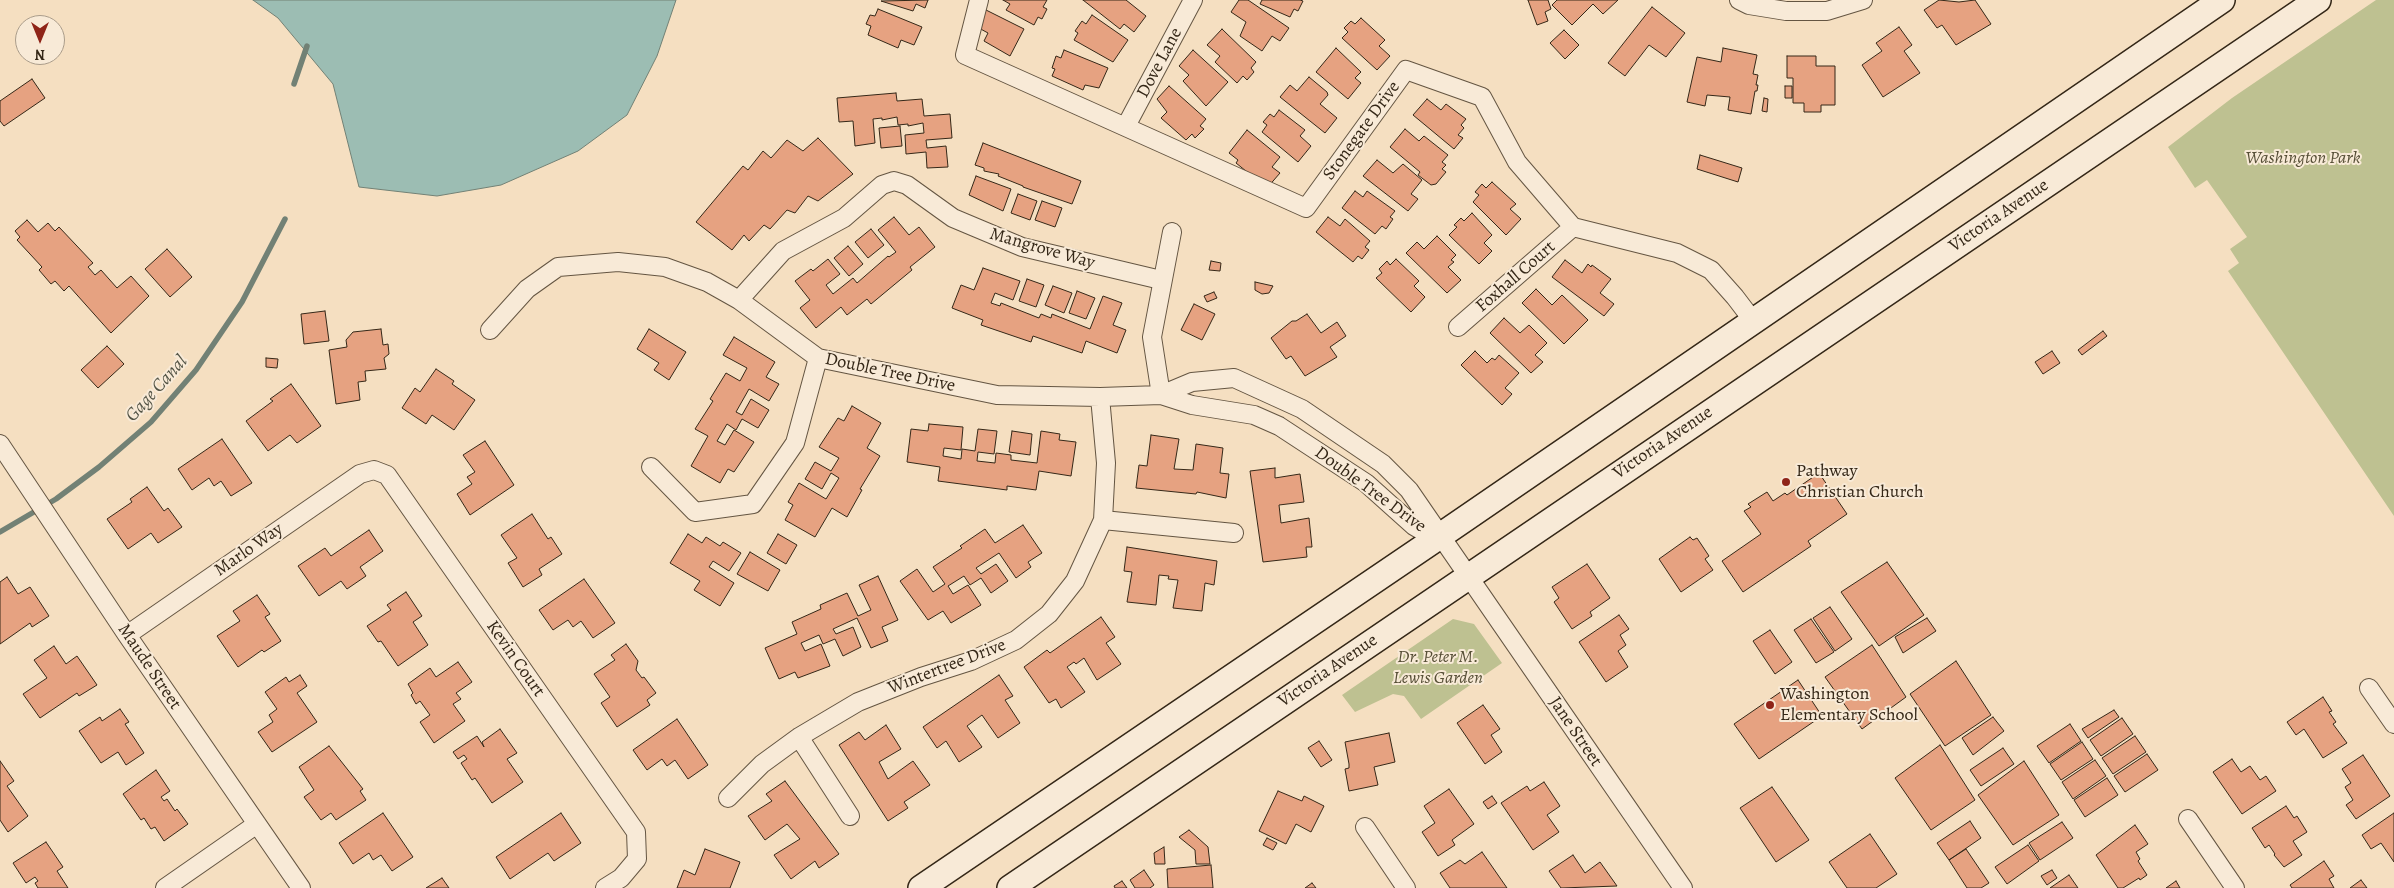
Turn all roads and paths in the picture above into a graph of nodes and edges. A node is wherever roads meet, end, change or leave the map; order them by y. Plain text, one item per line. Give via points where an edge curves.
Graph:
1 (979, 0) edge
2 (1193, 0) edge
3 (1739, 0) edge
4 (1863, 0) edge
5 (2222, 0) edge
6 (2318, 0) edge
7 (1126, 126) junction
8 (1573, 227) junction
9 (1172, 232) dead end
10 (1161, 280) junction
11 (740, 300) junction
12 (1754, 322) junction
13 (1458, 327) dead end
14 (490, 330) dead end
15 (818, 358) junction
16 (1160, 395) junction
17 (1100, 397) junction
18 (0, 444) edge
19 (651, 468) dead end
20 (374, 470) joint
21 (1103, 520) junction
22 (1234, 533) dead end
23 (1440, 536) junction
24 (1469, 575) junction
25 (127, 635) junction
26 (2368, 688) dead end
27 (2394, 724) edge
28 (798, 737) junction
29 (728, 798) dead end
30 (850, 816) dead end
31 (2188, 819) dead end
32 (257, 824) junction
33 (1365, 828) dead end
34 (165, 888) edge
35 (301, 888) edge
36 (605, 888) edge
37 (920, 888) edge
38 (1010, 888) edge
39 (1406, 888) edge
40 (1683, 888) edge
41 (2235, 888) edge

1 - 7 street, Stonegate Drive via 965,55
2 - 7 street, Dove Lane
3 - 4 street via 1786,11 1827,11
5 - 12 main road
6 - 24 main road, Victoria Avenue
7 - 8 street, Stonegate Drive via 1306,208 1406,70 1482,97 1517,162
8 - 12 street via 1677,253 1711,270
8 - 13 street, Foxhall Court
9 - 10 street
10 - 11 street, Mangrove Way via 1012,243 953,218 908,185 894,181 882,185 844,218 782,251
10 - 16 street via 1152,337
11 - 14 street, Double Tree Drive via 707,282 665,266 618,262 573,265 558,267 527,289
11 - 15 street, Double Tree Drive
12 - 23 main road
15 - 17 street, Double Tree Drive via 997,395
15 - 19 street via 796,443 754,504 695,512
16 - 17 street, Double Tree Drive
16 - 23 street, Double Tree Drive via 1192,406 1254,415 1279,426 1366,483 1414,526
16 - 23 street, Double Tree Drive via 1192,382 1234,378 1302,409 1383,464 1410,490
17 - 21 street, Wintertree Drive via 1106,463
18 - 25 street, Maude Street
20 - 25 street, Marlo Way via 360,474
20 - 36 street, Kevin Court via 387,475 636,832 637,859 621,878
21 - 22 street
21 - 28 street, Wintertree Drive via 1076,581 1049,614 1016,640 971,661 858,702
23 - 24 street, Double Tree Drive
23 - 37 main road
24 - 38 main road, Victoria Avenue
24 - 40 street, Jane Street
25 - 32 street, Maude Street
26 - 27 street
28 - 29 street, Wintertree Drive via 762,764
28 - 30 street
31 - 41 street
32 - 34 street
32 - 35 street, Maude Street
33 - 39 street

